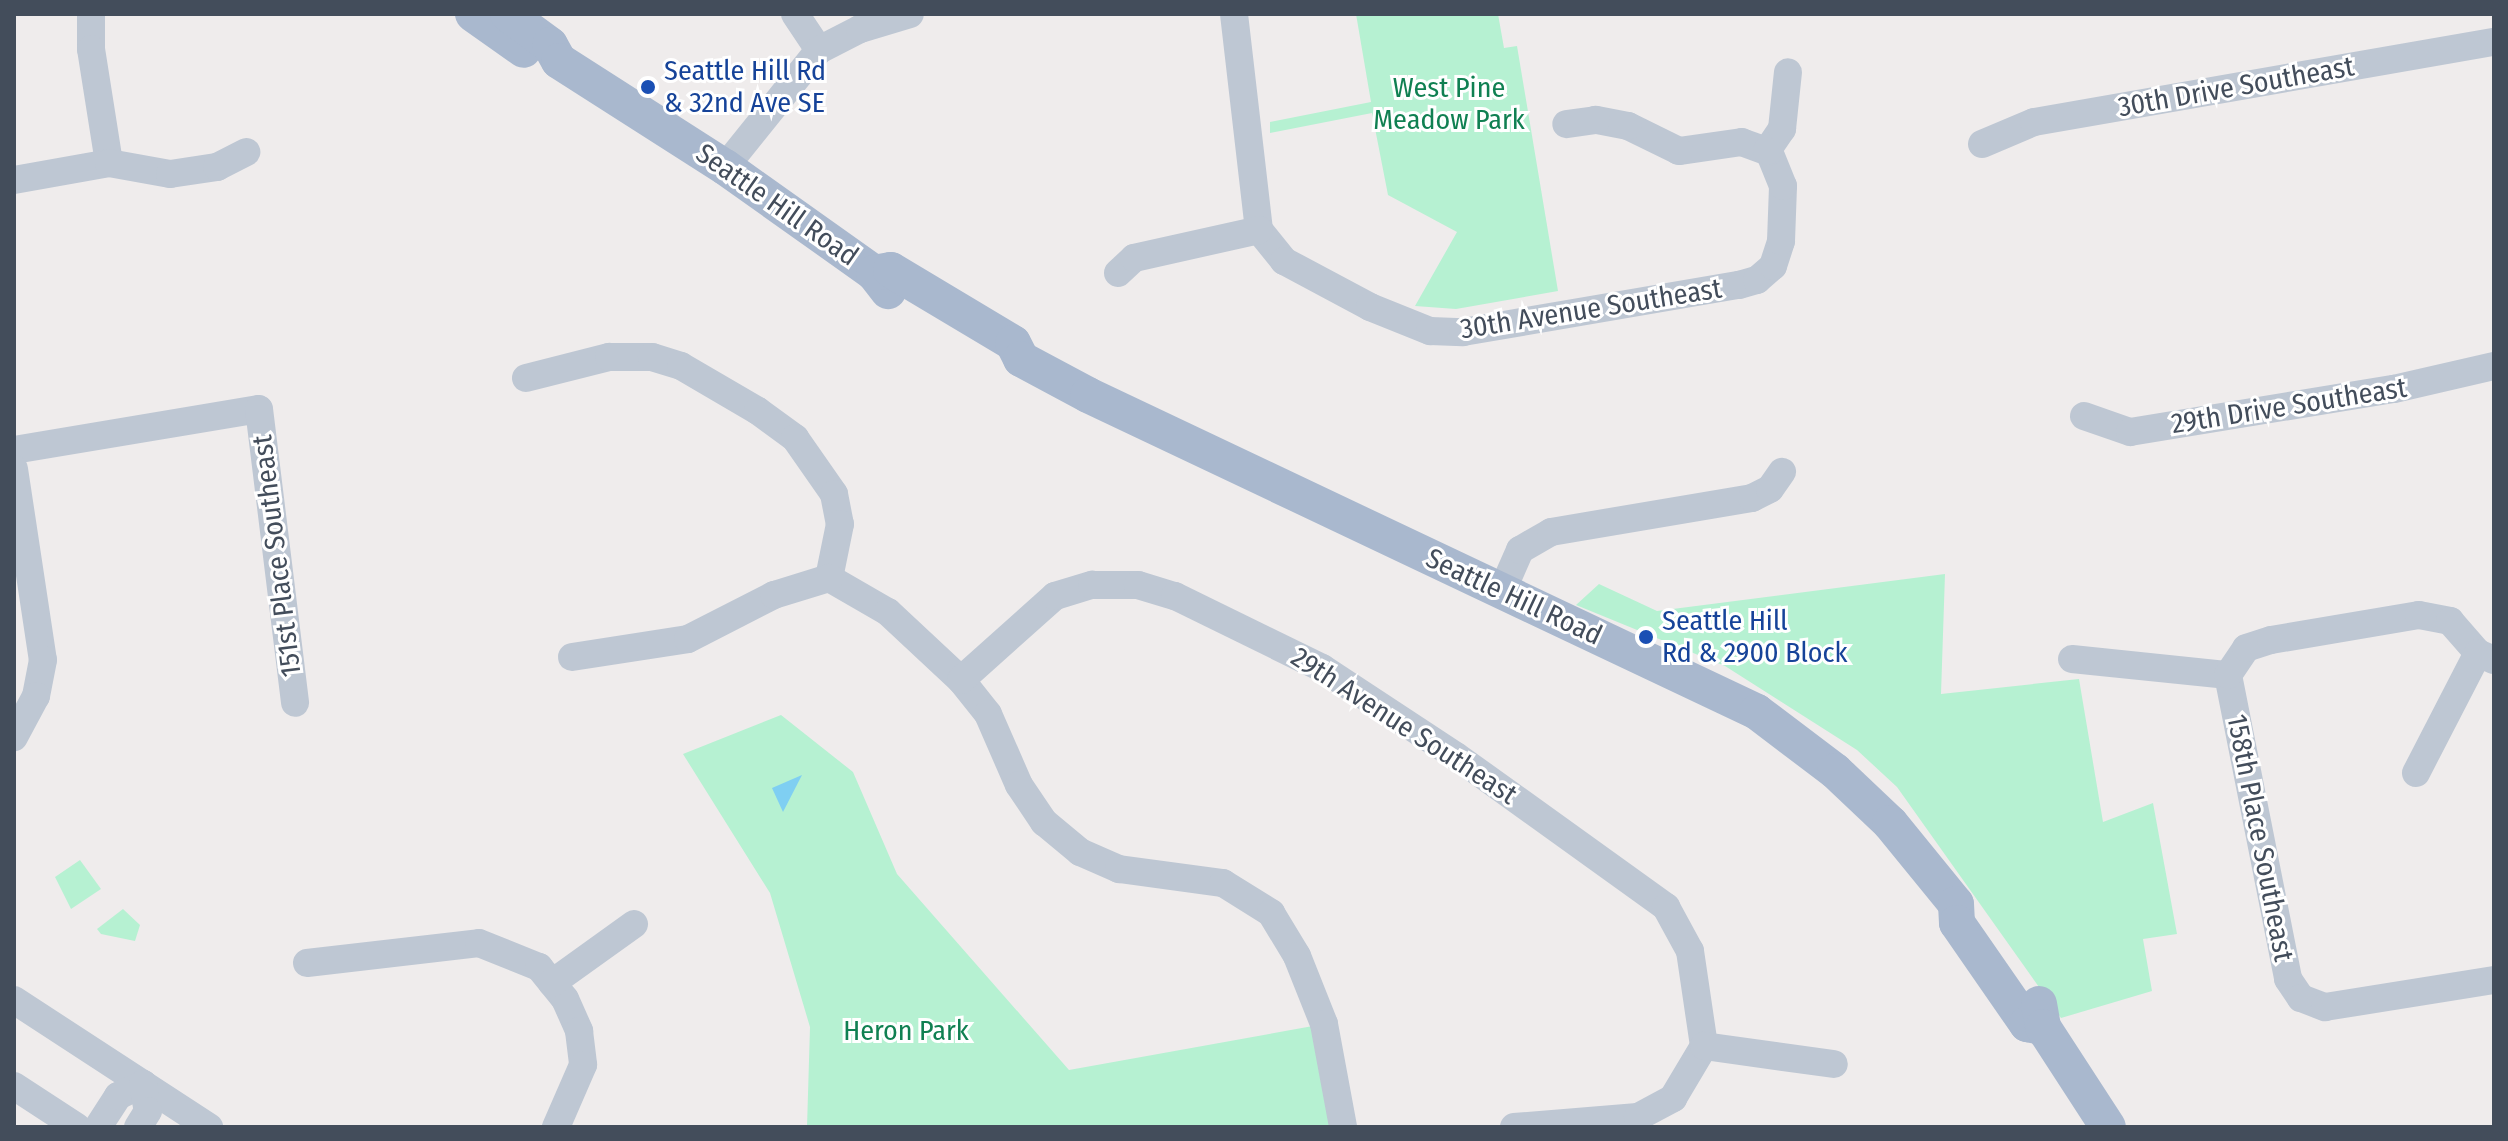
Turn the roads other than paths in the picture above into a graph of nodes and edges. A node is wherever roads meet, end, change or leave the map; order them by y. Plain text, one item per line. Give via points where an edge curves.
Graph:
1 (91, 14) edge
2 (473, 14) edge
3 (508, 14) edge
4 (795, 14) edge
5 (910, 14) edge
6 (1234, 14) edge
7 (2494, 42) edge
8 (819, 50) junction
9 (559, 61) junction
10 (1788, 72) dead end
11 (1566, 124) dead end
12 (1982, 144) dead end
13 (1767, 151) junction
14 (246, 152) dead end
15 (109, 163) junction
16 (725, 167) junction
17 (14, 180) edge
18 (1259, 230) junction
19 (1118, 273) dead end
20 (2494, 366) edge
21 (526, 378) dead end
22 (2084, 416) dead end
23 (14, 450) edge
24 (14, 469) edge
25 (1782, 472) dead end
26 (829, 578) junction
27 (1502, 591) junction
28 (2486, 656) edge
29 (572, 657) dead end
30 (2072, 659) dead end
31 (2228, 675) junction
32 (961, 680) junction
33 (295, 703) dead end
34 (14, 737) edge
35 (2416, 773) dead end
36 (634, 924) dead end
37 (307, 963) dead end
38 (2494, 980) edge
39 (552, 983) junction
40 (14, 1000) edge
41 (1704, 1046) junction
42 (1834, 1064) dead end
43 (143, 1084) junction
44 (14, 1086) edge
45 (97, 1126) edge
46 (138, 1127) edge
47 (209, 1127) edge
48 (556, 1127) edge
49 (1343, 1127) edge
50 (1514, 1127) edge
51 (2108, 1127) edge

1 - 15 street via 91,49
2 - 9 main road, Seattle Hill Road via 543,63
3 - 9 main road, Seattle Hill Road via 550,45
4 - 8 street
5 - 8 street via 860,29
6 - 18 street
7 - 12 street, 30th Drive Southeast via 2034,122
8 - 16 street
9 - 16 main road, Seattle Hill Road
10 - 13 street via 1782,129
11 - 13 street via 1596,120 1628,126 1679,151 1742,142
13 - 18 street, 30th Avenue Southeast via 1783,186 1781,241 1773,266 1757,280 1463,332 1430,331 1284,261
14 - 15 street via 217,167 170,174
15 - 17 street
16 - 27 main road, Seattle Hill Road via 874,273 881,287 1005,361 1021,359
18 - 19 street via 1134,258
20 - 22 street, 29th Drive Southeast via 2422,384 2130,432
21 - 26 street via 609,357 652,357 681,366 758,411 795,438 834,494 840,524
23 - 33 street, 151st Place Southeast via 259,409
24 - 34 street via 43,660 36,696
25 - 27 street via 1770,489 1752,498 1551,532 1520,550
26 - 29 street via 774,595 688,639
26 - 32 street via 888,612
27 - 51 main road, Seattle Hill Road via 1757,712 1835,771 1890,823 1956,904 1957,923 2027,1024 2043,1027
28 - 31 street via 2450,621 2419,615 2271,640 2246,648
28 - 35 street
30 - 31 street
31 - 38 street, 158th Place Southeast via 2288,979 2301,998 2325,1007
32 - 41 street, 29th Avenue Southeast via 1055,596 1092,585 1138,585 1175,596 1322,668 1456,756 1666,907 1690,951
32 - 49 street via 988,714 1019,785 1044,822 1080,852 1119,869 1223,883 1271,913 1297,956 1324,1024
36 - 39 street
37 - 39 street via 479,943 539,967
39 - 48 street via 579,1031 583,1065
40 - 43 street
41 - 42 street
41 - 50 street via 1673,1098 1638,1117
43 - 45 street via 118,1096
43 - 46 street via 148,1111
43 - 47 street
44 - 45 street

